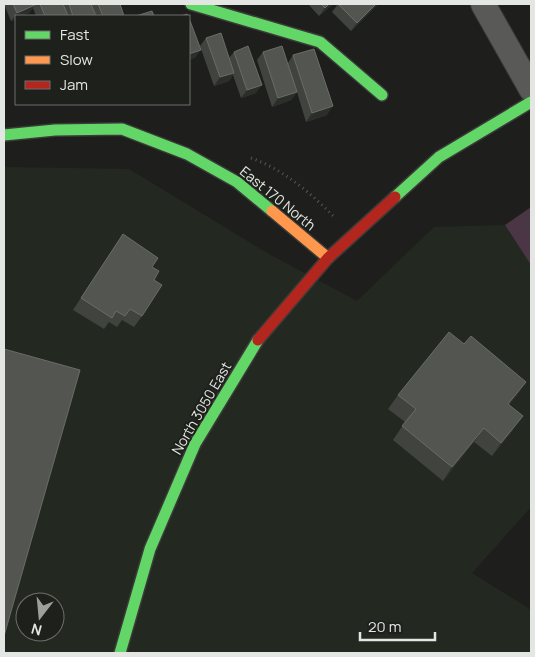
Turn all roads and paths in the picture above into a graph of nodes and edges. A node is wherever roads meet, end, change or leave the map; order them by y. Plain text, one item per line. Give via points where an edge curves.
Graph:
1 (191, 4) edge
2 (483, 4) edge
3 (531, 89) edge
4 (382, 95) dead end
5 (531, 102) edge
6 (4, 135) edge
7 (328, 258) junction
8 (120, 653) edge

1 - 4 main road via 320,42
2 - 3 street
5 - 7 main road, North 3050 East via 439,157
6 - 7 main road, East 170 North via 122,129 187,154 237,182
7 - 8 main road, North 3050 East via 258,340 195,444 150,549

